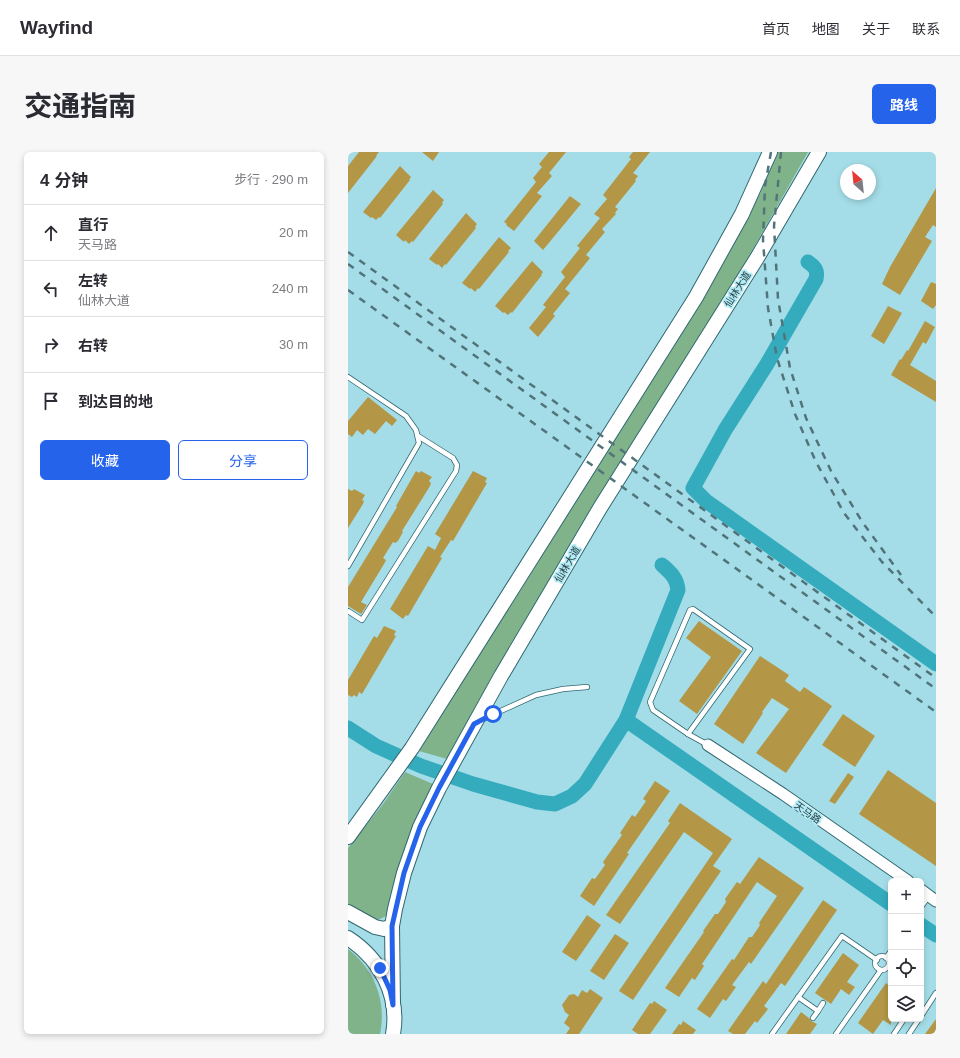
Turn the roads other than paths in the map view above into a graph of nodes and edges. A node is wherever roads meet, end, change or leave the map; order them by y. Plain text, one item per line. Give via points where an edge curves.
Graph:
1 (770, 152) edge
2 (819, 152) edge
3 (348, 378) edge
4 (418, 436) junction
5 (348, 566) edge
6 (348, 611) edge
7 (587, 687) dead end
8 (474, 724) junction
9 (688, 734) junction
10 (708, 744) joint
11 (348, 837) edge
12 (904, 878) edge
13 (348, 912) edge
14 (392, 926) junction
15 (348, 938) edge
16 (888, 955) edge
17 (886, 958) junction
18 (877, 960) junction
19 (888, 961) edge
20 (888, 969) edge
21 (881, 970) junction
22 (936, 993) edge
23 (798, 997) junction
24 (823, 1003) dead end
25 (393, 1005) junction
26 (818, 1011) junction
27 (924, 1011) edge
28 (812, 1018) dead end
29 (394, 1020) junction
30 (902, 1022) edge
31 (917, 1022) edge
32 (393, 1034) edge
33 (397, 1034) edge
34 (772, 1034) edge
35 (836, 1034) edge
36 (894, 1034) edge
37 (909, 1034) edge

1 - 11 main road via 742,214 696,297 398,770
2 - 8 main road, 仙林大道 via 757,258 600,508
3 - 4 lane via 406,416 414,425
4 - 5 lane via 419,443 414,453
4 - 6 lane via 452,458 457,465 456,471 362,620
7 - 8 lane via 536,695
8 - 14 main road, 仙林大道 via 420,827 404,873
9 - 9 lane via 653,710 650,702 690,610 693,609 750,649
9 - 10 lane
10 - 12 street, 天马路
13 - 14 main road via 375,927
14 - 25 main road, 仙林大道
15 - 25 main road via 367,952 380,968 390,990
16 - 17 lane
17 - 18 lane via 881,957
17 - 19 lane
18 - 21 lane via 877,967
18 - 23 lane via 842,936
20 - 21 lane
21 - 35 lane
22 - 27 lane
23 - 26 lane
23 - 34 lane
24 - 26 lane
25 - 29 main road
26 - 28 lane
29 - 32 main road
29 - 33 main road
30 - 36 lane
31 - 37 lane

